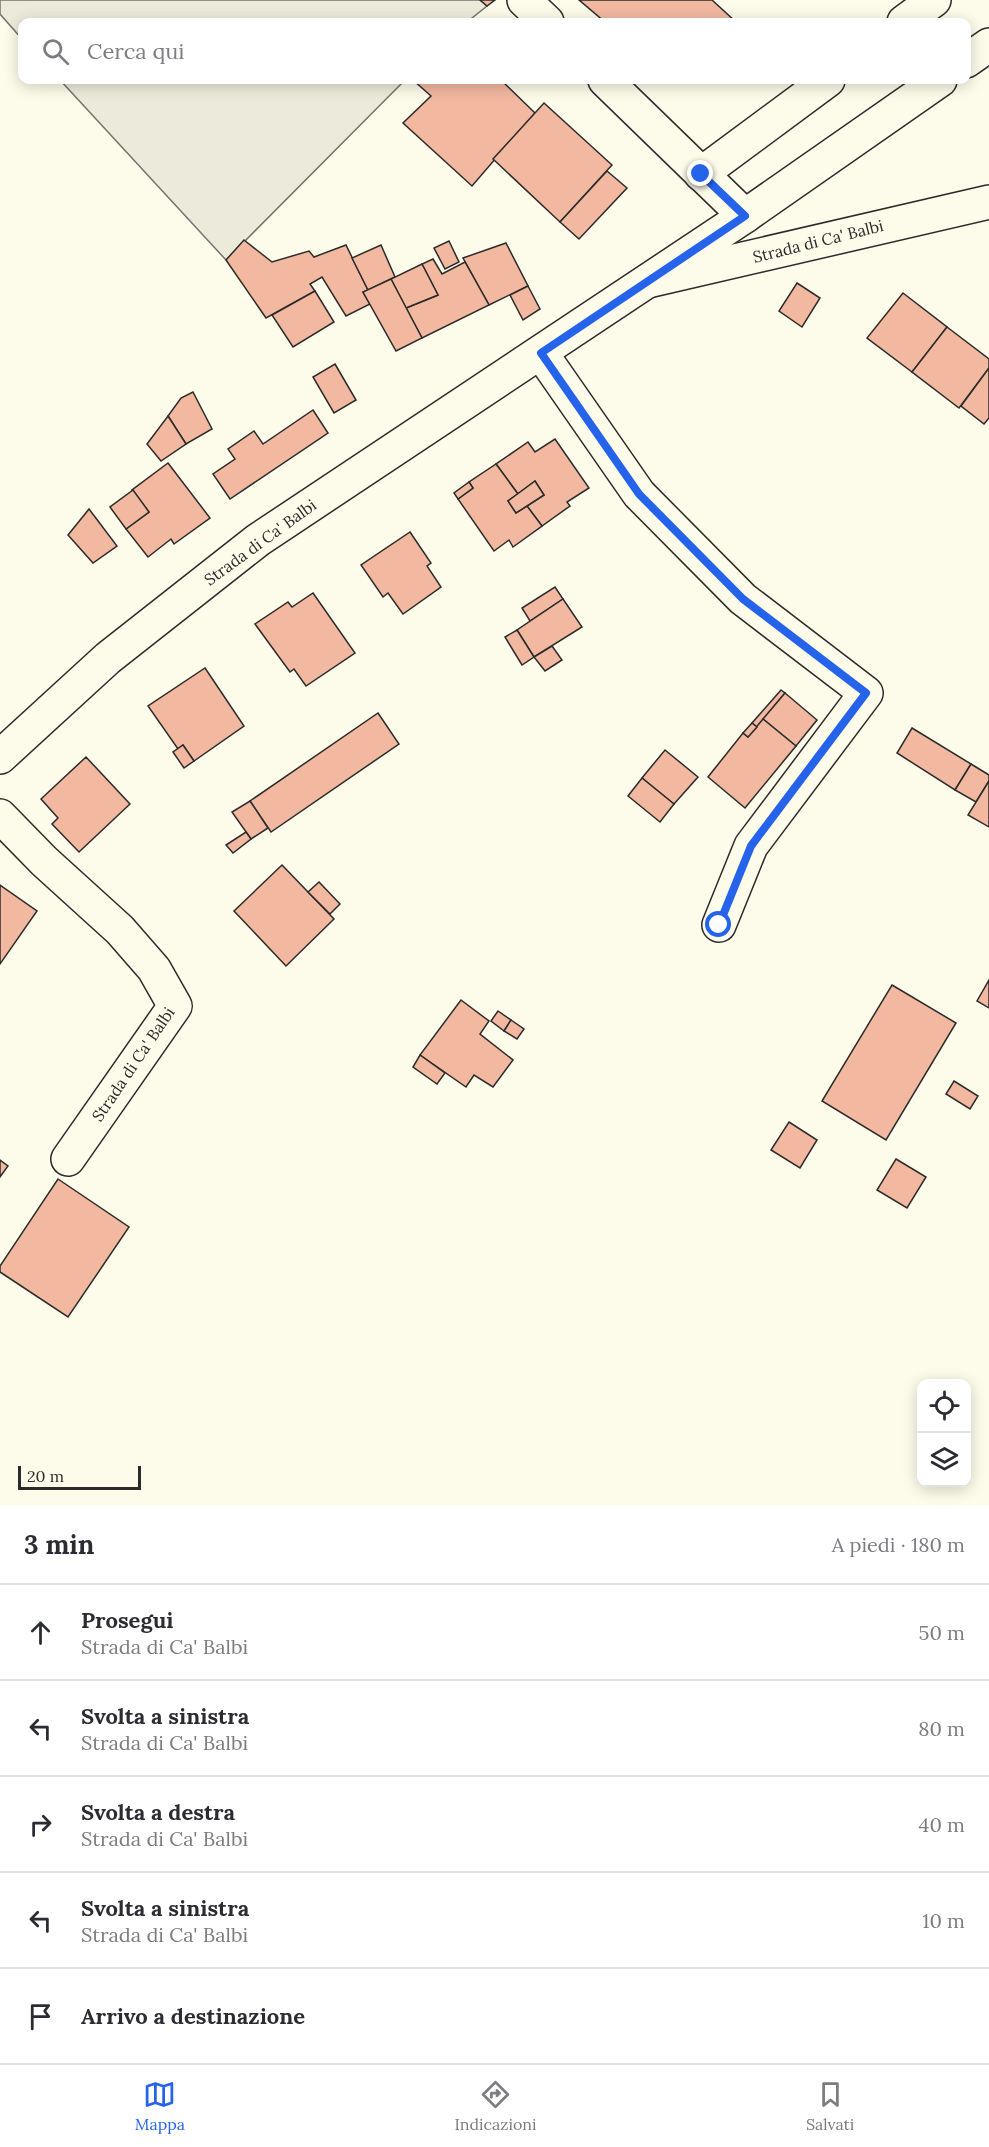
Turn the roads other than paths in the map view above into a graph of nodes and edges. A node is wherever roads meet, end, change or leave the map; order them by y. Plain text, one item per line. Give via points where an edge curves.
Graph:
1 (524, 0) edge
2 (934, 0) edge
3 (543, 18) edge
4 (909, 18) edge
5 (989, 45) edge
6 (971, 58) edge
7 (609, 84) edge
8 (823, 84) edge
9 (934, 84) edge
10 (701, 174) junction
11 (989, 202) edge
12 (745, 216) junction
13 (646, 282) junction
14 (541, 353) junction
15 (0, 757) edge
16 (0, 816) edge
17 (719, 925) dead end
18 (69, 1159) dead end

1 - 3 street
2 - 4 street
5 - 6 street
7 - 10 street
8 - 10 street
9 - 12 street, Strada di Ca' Balbi
10 - 12 street
11 - 13 street, Strada di Ca' Balbi
12 - 13 street, Strada di Ca' Balbi
13 - 14 street, Strada di Ca' Balbi
14 - 15 street, Strada di Ca' Balbi via 258,540 108,658
14 - 17 street via 639,494 743,599 866,693 751,846
16 - 18 street, Strada di Ca' Balbi via 120,930 154,969 175,1006

